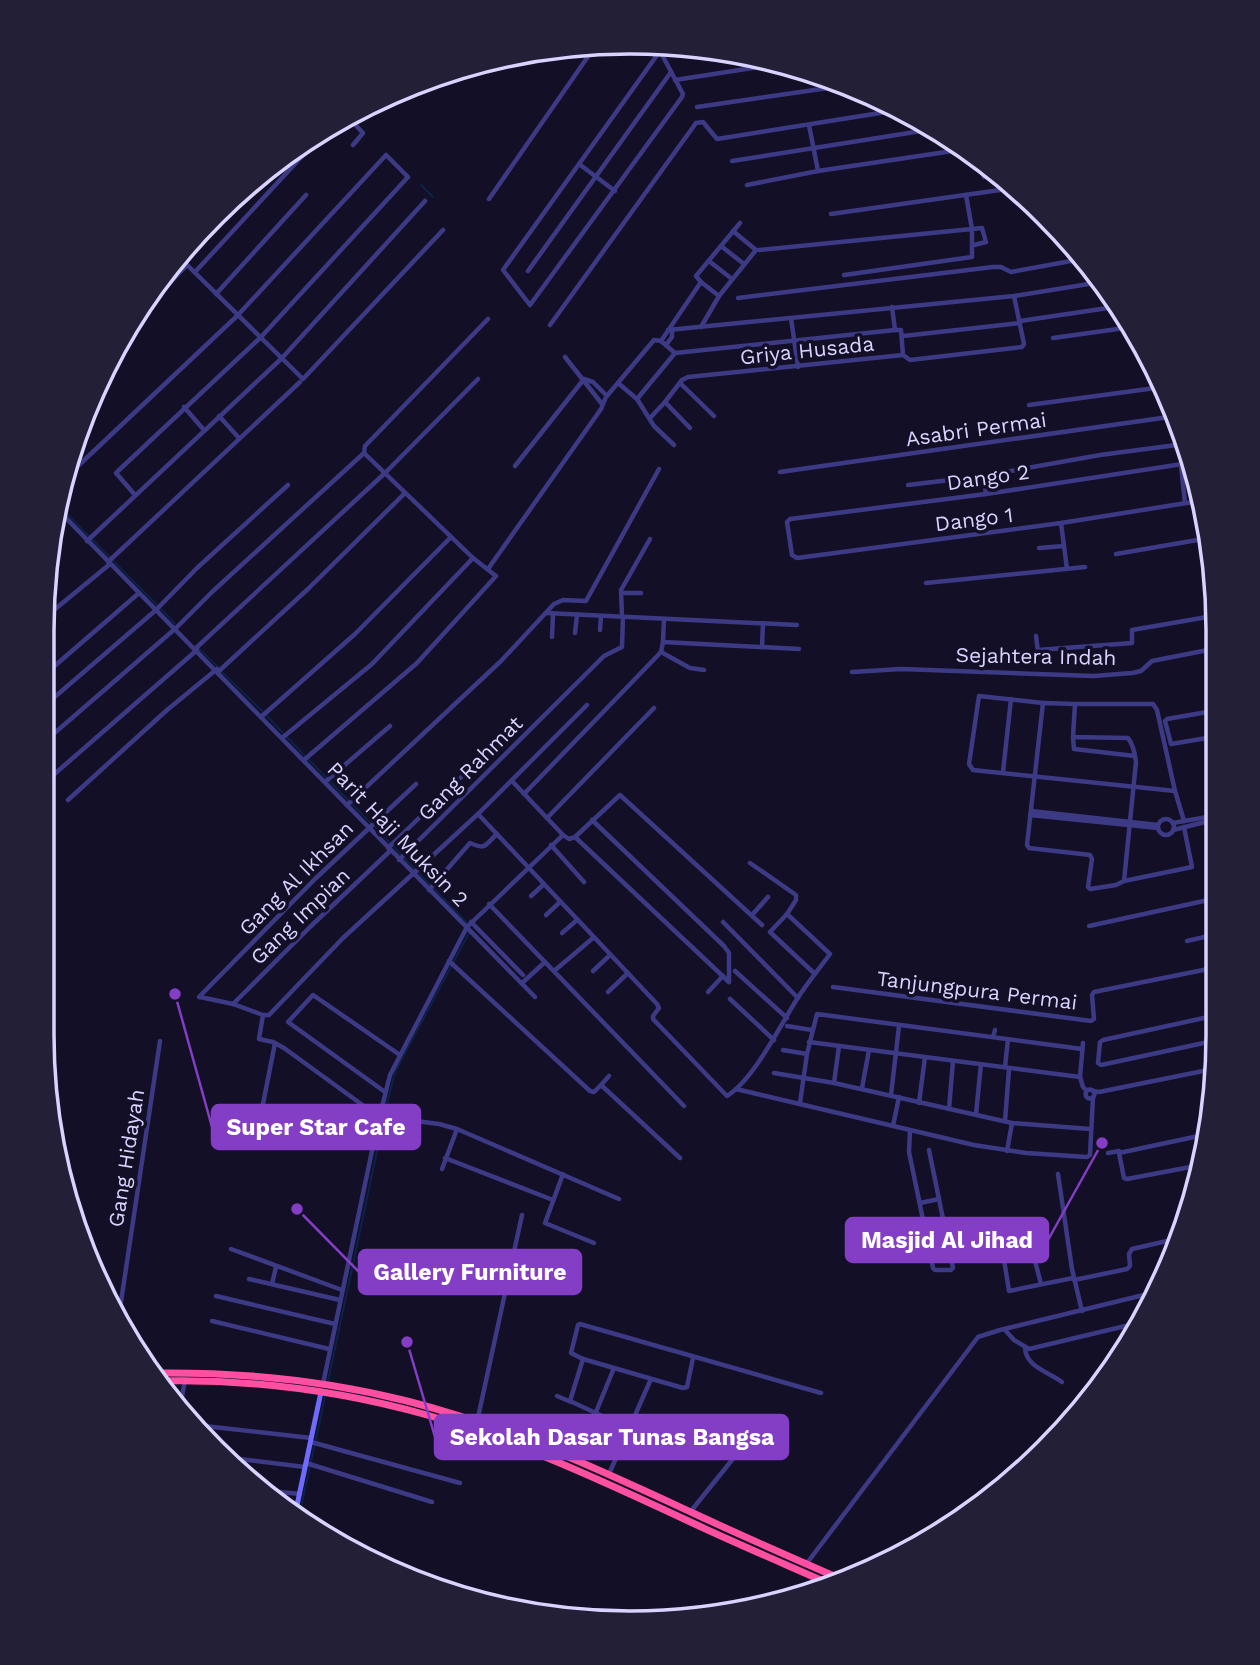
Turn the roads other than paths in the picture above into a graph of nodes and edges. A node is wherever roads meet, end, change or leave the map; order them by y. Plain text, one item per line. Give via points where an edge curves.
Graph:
1 (589, 55) edge
2 (657, 55) edge
3 (662, 55) edge
4 (754, 68) edge
5 (671, 72) junction
6 (676, 80) junction
7 (825, 89) edge
8 (697, 107) dead end
9 (882, 113) edge
10 (355, 124) edge
11 (809, 125) junction
12 (919, 131) edge
13 (353, 145) dead end
14 (815, 148) junction
15 (950, 151) edge
16 (299, 159) edge
17 (732, 161) dead end
18 (579, 164) junction
19 (818, 171) junction
20 (596, 177) junction
21 (747, 184) dead end
22 (1001, 190) edge
23 (614, 191) junction
24 (306, 195) dead end
25 (965, 195) junction
26 (489, 199) dead end
27 (425, 201) dead end
28 (831, 214) dead end
29 (740, 223) dead end
30 (972, 229) junction
31 (443, 230) dead end
32 (733, 231) junction
33 (974, 245) junction
34 (721, 246) junction
35 (759, 250) dead end
36 (709, 261) junction
37 (1072, 261) edge
38 (744, 264) junction
39 (187, 265) joint
40 (528, 271) dead end
41 (194, 272) junction
42 (844, 275) dead end
43 (175, 277) edge
44 (732, 279) junction
45 (701, 282) junction
46 (1090, 284) edge
47 (216, 294) junction
48 (719, 296) junction
49 (1014, 296) junction
50 (738, 298) dead end
51 (892, 307) junction
52 (1108, 308) dead end
53 (238, 315) junction
54 (791, 318) junction
55 (488, 319) dead end
56 (1020, 322) junction
57 (550, 325) dead end
58 (704, 327) junction
59 (1121, 329) edge
60 (670, 330) junction
61 (895, 330) junction
62 (903, 336) junction
63 (261, 337) junction
64 (1053, 338) dead end
65 (661, 341) junction
66 (795, 342) junction
67 (666, 345) junction
68 (675, 353) junction
69 (903, 355) junction
70 (565, 356) dead end
71 (282, 358) junction
72 (798, 367) junction
73 (478, 379) dead end
74 (586, 379) junction
75 (300, 382) dead end
76 (618, 383) junction
77 (680, 383) junction
78 (1152, 388) edge
79 (607, 396) junction
80 (638, 399) junction
81 (665, 402) junction
82 (602, 404) junction
83 (1029, 405) dead end
84 (184, 407) junction
85 (219, 416) junction
86 (714, 416) dead end
87 (650, 418) junction
88 (1165, 418) edge
89 (690, 428) dead end
90 (204, 430) junction
91 (239, 438) junction
92 (1175, 444) edge
93 (674, 445) dead end
94 (364, 453) junction
95 (79, 465) edge
96 (1181, 465) joint
97 (515, 466) dead end
98 (659, 469) dead end
99 (780, 472) dead end
100 (385, 473) junction
101 (983, 476) junction
102 (288, 485) dead end
103 (908, 485) dead end
104 (405, 493) junction
105 (986, 494) junction
106 (135, 495) junction
107 (1191, 502) edge
108 (1185, 503) junction
109 (65, 516) edge
110 (790, 519) joint
111 (1061, 523) junction
112 (451, 537) junction
113 (650, 539) dead end
114 (1199, 540) edge
115 (87, 541) junction
116 (1064, 546) junction
117 (1039, 548) dead end
118 (1116, 554) dead end
119 (473, 558) junction
120 (109, 563) junction
121 (1085, 567) dead end
122 (488, 569) junction
123 (1068, 569) junction
124 (926, 583) dead end
125 (139, 593) junction
126 (621, 593) junction
127 (642, 593) dead end
128 (55, 609) edge
129 (156, 610) junction
130 (545, 613) junction
131 (553, 614) junction
132 (577, 615) junction
133 (601, 616) junction
134 (1206, 616) edge
135 (623, 617) junction
136 (664, 619) junction
137 (763, 623) junction
138 (797, 625) dead end
139 (176, 628) junction
140 (600, 630) dead end
141 (575, 633) dead end
142 (1036, 636) dead end
143 (552, 637) dead end
144 (663, 642) junction
145 (762, 647) junction
146 (196, 649) junction
147 (799, 649) dead end
148 (1038, 650) junction
149 (1206, 650) edge
150 (661, 652) junction
151 (1039, 660) dead end
152 (54, 666) edge
153 (704, 670) dead end
154 (218, 671) junction
155 (852, 672) dead end
156 (54, 697) edge
157 (1011, 699) junction
158 (1043, 702) junction
159 (1075, 704) junction
160 (587, 705) dead end
161 (654, 708) dead end
162 (1206, 712) edge
163 (261, 717) junction
164 (390, 726) dead end
165 (54, 733) edge
166 (1073, 737) junction
167 (282, 738) junction
168 (1206, 738) edge
169 (1135, 756) junction
170 (304, 760) junction
171 (477, 762) dead end
172 (1003, 772) junction
173 (54, 774) edge
174 (1035, 776) junction
175 (512, 781) junction
176 (325, 782) junction
177 (416, 783) dead end
178 (1133, 787) junction
179 (1175, 791) junction
180 (524, 794) junction
181 (68, 800) dead end
182 (349, 802) junction
183 (1030, 813) junction
184 (478, 814) junction
185 (547, 818) junction
186 (1206, 819) edge
187 (592, 820) junction
188 (1173, 823) junction
189 (1128, 824) junction
190 (1184, 824) junction
191 (1158, 826) junction
192 (369, 828) junction
193 (1173, 830) junction
194 (497, 834) junction
195 (563, 835) junction
196 (575, 837) junction
197 (551, 845) junction
198 (389, 849) junction
199 (399, 860) junction
200 (750, 863) dead end
201 (528, 867) junction
202 (413, 874) junction
203 (1124, 881) junction
204 (584, 882) dead end
205 (544, 884) junction
206 (431, 887) junction
207 (531, 896) dead end
208 (768, 897) dead end
209 (1206, 901) edge
210 (560, 902) junction
211 (489, 904) junction
212 (787, 914) junction
213 (546, 915) dead end
214 (752, 915) junction
215 (577, 920) junction
216 (471, 922) junction
217 (723, 922) dead end
218 (762, 925) dead end
219 (1089, 926) dead end
220 (467, 927) junction
221 (562, 933) dead end
222 (1206, 936) edge
223 (593, 938) junction
224 (1188, 940) dead end
225 (610, 955) junction
226 (449, 961) junction
227 (545, 962) junction
228 (1206, 969) edge
229 (554, 971) junction
230 (593, 971) dead end
231 (735, 971) dead end
232 (628, 973) junction
233 (815, 974) junction
234 (523, 975) dead end
235 (723, 976) junction
236 (522, 983) junction
237 (833, 986) dead end
238 (608, 992) dead end
239 (708, 992) dead end
240 (535, 997) dead end
241 (798, 998) junction
242 (730, 999) dead end
243 (233, 1004) junction
244 (262, 1015) junction
245 (787, 1018) junction
246 (1206, 1018) edge
247 (787, 1026) dead end
248 (899, 1026) junction
249 (812, 1030) junction
250 (995, 1030) dead end
251 (993, 1037) junction
252 (1008, 1039) junction
253 (774, 1040) junction
254 (160, 1041) dead end
255 (809, 1042) junction
256 (275, 1043) junction
257 (1206, 1043) edge
258 (839, 1046) junction
259 (783, 1050) dead end
260 (869, 1050) junction
261 (807, 1054) junction
262 (896, 1054) junction
263 (400, 1055) junction
264 (925, 1057) junction
265 (953, 1060) junction
266 (981, 1064) junction
267 (1007, 1068) junction
268 (1205, 1071) edge
269 (774, 1073) dead end
270 (609, 1076) dead end
271 (803, 1076) junction
272 (1080, 1077) junction
273 (834, 1083) junction
274 (601, 1085) junction
275 (862, 1088) junction
276 (736, 1089) junction
277 (385, 1092) junction
278 (1092, 1094) junction
279 (891, 1095) junction
280 (899, 1097) junction
281 (919, 1102) junction
282 (800, 1104) junction
283 (382, 1105) junction
284 (684, 1105) dead end
285 (262, 1109) dead end
286 (948, 1109) junction
287 (976, 1114) junction
288 (379, 1117) junction
289 (1005, 1121) junction
290 (1012, 1123) junction
291 (892, 1126) junction
292 (457, 1129) junction
293 (1090, 1129) junction
294 (910, 1131) junction
295 (1197, 1136) edge
296 (929, 1150) dead end
297 (1007, 1151) junction
298 (1120, 1151) junction
299 (1108, 1153) dead end
300 (445, 1158) junction
301 (680, 1158) dead end
302 (1190, 1167) edge
303 (442, 1169) dead end
304 (563, 1174) junction
305 (1058, 1174) dead end
306 (619, 1199) dead end
307 (939, 1199) junction
308 (553, 1200) junction
309 (920, 1203) junction
310 (522, 1215) dead end
311 (1000, 1234) dead end
312 (1167, 1241) edge
313 (594, 1242) dead end
314 (231, 1250) dead end
315 (1035, 1261) dead end
316 (276, 1267) junction
317 (249, 1279) dead end
318 (1074, 1279) junction
319 (272, 1284) junction
320 (1041, 1284) junction
321 (342, 1290) junction
322 (1143, 1295) edge
323 (216, 1296) dead end
324 (340, 1300) junction
325 (121, 1303) edge
326 (1082, 1311) junction
327 (212, 1321) dead end
328 (335, 1324) junction
329 (1127, 1326) edge
330 (1002, 1330) junction
331 (1025, 1348) junction
332 (329, 1349) junction
333 (693, 1357) junction
334 (583, 1359) junction
335 (614, 1367) junction
336 (164, 1373) edge
337 (185, 1380) junction
338 (651, 1380) junction
339 (170, 1381) edge
340 (1062, 1382) dead end
341 (322, 1388) junction
342 (333, 1390) junction
343 (821, 1393) dead end
344 (182, 1396) edge
345 (557, 1396) dead end
346 (572, 1402) junction
347 (596, 1412) junction
348 (477, 1422) junction
349 (208, 1427) edge
350 (629, 1428) junction
351 (312, 1440) junction
352 (740, 1450) dead end
353 (692, 1458) dead end
354 (240, 1459) edge
355 (305, 1465) junction
356 (608, 1474) junction
357 (460, 1483) dead end
358 (280, 1492) edge
359 (300, 1494) junction
360 (432, 1502) dead end
361 (297, 1505) edge
362 (690, 1512) junction
363 (807, 1563) junction
364 (831, 1574) edge
365 (818, 1579) edge

1 - 26 street
2 - 18 street
3 - 5 street
4 - 6 street
5 - 6 street
5 - 20 street
6 - 23 street via 682,97
7 - 8 street
9 - 11 street
10 - 13 street via 363,132
11 - 14 street
11 - 57 street via 717,139 703,122 696,123
12 - 14 street
14 - 17 street
14 - 19 street
15 - 19 street
16 - 41 street
18 - 20 street
18 - 23 street via 503,270 530,305
19 - 21 street
20 - 23 street
20 - 40 street
22 - 25 street
24 - 47 street
25 - 28 street
25 - 30 street
27 - 71 street
29 - 32 street
30 - 33 street
30 - 33 street via 984,229 987,239
30 - 35 street
31 - 71 street via 303,379
32 - 34 street
32 - 38 street via 756,250
33 - 42 street via 972,257
34 - 36 street
34 - 38 street
36 - 44 street
36 - 45 street via 696,276
37 - 50 street via 1011,272 993,267
38 - 44 street
39 - 41 street
39 - 43 street
41 - 47 street
44 - 48 street
45 - 48 street
45 - 60 street
46 - 49 street, Griya Husada
47 - 53 street
48 - 58 street
49 - 51 street, Griya Husada
49 - 56 street
51 - 54 street, Griya Husada
51 - 61 street, Griya Husada
52 - 56 street
53 - 63 street
53 - 63 street via 382,156 408,176
53 - 95 street
54 - 58 street, Griya Husada
54 - 66 street
55 - 94 street via 365,446
56 - 62 street
56 - 69 street, Griya Husada via 1022,347 910,360
58 - 60 street, Griya Husada
59 - 64 street
60 - 65 street
60 - 67 street via 672,337
61 - 62 street, Griya Husada
61 - 66 street, Griya Husada
62 - 69 street, Griya Husada
63 - 71 street
63 - 84 street
65 - 67 street
65 - 76 street via 654,340
66 - 68 street, Griya Husada
66 - 72 street
67 - 68 street
68 - 80 street
69 - 72 street, Griya Husada
70 - 74 street
71 - 85 street
72 - 77 street, Griya Husada via 686,378
73 - 100 street
74 - 79 street
74 - 82 street
74 - 97 street
75 - 91 street
76 - 79 street
76 - 80 street
77 - 81 street
77 - 86 street
78 - 83 street
79 - 82 street
80 - 87 street
81 - 87 street
81 - 89 street
82 - 122 street
84 - 90 street
84 - 106 street via 116,473
85 - 90 street
85 - 91 street
87 - 93 street
88 - 99 street, Asabri Permai
90 - 106 street
91 - 120 street
92 - 101 street
94 - 100 street
94 - 139 street
96 - 105 street, Dango 2
96 - 108 street
98 - 130 street via 587,599 559,601
100 - 104 street
100 - 146 street
101 - 103 street
101 - 105 street
102 - 129 street
104 - 112 street
104 - 154 street
105 - 110 street, Dango 2
106 - 115 street
107 - 108 street, Dango 1
108 - 111 street, Dango 1
109 - 115 street, Parit Haji Muksin 2
110 - 111 street, Dango 1 via 796,558
111 - 116 street
112 - 119 street
112 - 163 street via 355,634
113 - 126 street
114 - 118 street
115 - 120 street, Parit Haji Muksin 2
116 - 117 street
116 - 123 street
119 - 122 street
119 - 167 street via 382,654
120 - 125 street, Parit Haji Muksin 2
120 - 128 street
121 - 123 street
122 - 170 street via 496,578 417,663
123 - 124 street
125 - 129 street, Parit Haji Muksin 2
125 - 152 street
126 - 127 street
126 - 135 street, Gang Rahmat
129 - 139 street, Parit Haji Muksin 2
129 - 156 street
130 - 131 street
130 - 182 street via 487,675
131 - 132 street
131 - 143 street
132 - 133 street
132 - 141 street
133 - 135 street
133 - 140 street
134 - 148 street via 1132,630 1132,643
135 - 136 street
135 - 199 street, Gang Rahmat via 622,647 604,656
136 - 137 street
136 - 144 street
137 - 138 street
137 - 145 street
139 - 146 street, Parit Haji Muksin 2
139 - 165 street
142 - 148 street
144 - 145 street
144 - 150 street
145 - 147 street
146 - 154 street, Parit Haji Muksin 2
146 - 173 street
148 - 151 street
149 - 155 street, Sejahtera Indah via 1152,661 1138,673 1094,676 901,669
150 - 153 street
150 - 180 street
154 - 163 street, Parit Haji Muksin 2
154 - 181 street via 167,710
157 - 158 street
157 - 172 street
157 - 172 street via 979,696 969,764 973,770
158 - 159 street
158 - 174 street
159 - 166 street
159 - 179 street via 1153,704
160 - 175 street
161 - 185 street
162 - 168 street via 1165,721 1171,744
163 - 167 street, Parit Haji Muksin 2
164 - 176 street
166 - 169 street via 1074,749
166 - 169 street via 1128,738
167 - 170 street, Parit Haji Muksin 2
169 - 178 street
170 - 176 street, Parit Haji Muksin 2
171 - 198 street, Gang Impian
172 - 174 street
174 - 178 street
174 - 183 street
175 - 180 street
175 - 184 street
176 - 182 street, Parit Haji Muksin 2
177 - 192 street, Gang Al Ikhsan
178 - 179 street
178 - 189 street
179 - 190 street
180 - 185 street
182 - 192 street, Parit Haji Muksin 2
183 - 189 street
183 - 203 street via 1029,848 1090,855 1090,889
184 - 194 street
184 - 202 street
185 - 195 street
186 - 190 street
187 - 196 street
187 - 214 street via 620,795
187 - 235 street via 724,946 729,953 729,982
188 - 190 street
188 - 191 street via 1164,819
188 - 193 street
189 - 191 street
189 - 203 street
190 - 193 street
190 - 203 street via 1192,867
191 - 193 street via 1165,835
192 - 198 street, Parit Haji Muksin 2
192 - 243 street, Gang Al Ikhsan via 199,997
194 - 201 street
194 - 206 street via 482,848 470,844
195 - 196 street
195 - 197 street
196 - 235 street
197 - 201 street
197 - 204 street
198 - 199 street, Parit Haji Muksin 2
198 - 243 street, Gang Impian
199 - 202 street, Parit Haji Muksin 2
200 - 212 street via 796,895
201 - 205 street
201 - 211 street
202 - 206 street, Parit Haji Muksin 2
202 - 244 street via 269,1015
205 - 207 street
205 - 210 street
206 - 220 street, Parit Haji Muksin 2
208 - 214 street
209 - 219 street
210 - 213 street
210 - 215 street
211 - 216 street
211 - 227 street
212 - 233 street via 830,953
212 - 233 street via 770,932
214 - 218 street
215 - 221 street
215 - 223 street
216 - 220 street
216 - 234 street
217 - 241 street
220 - 226 street, Parit Haji Muksin 2
220 - 236 street
222 - 224 street
223 - 225 street
223 - 229 street
225 - 230 street
225 - 232 street
226 - 263 street, Parit Haji Muksin 2
226 - 274 street via 590,1091
227 - 229 street
227 - 236 street
228 - 237 street, Tanjungpura Permai via 1094,992 1095,1018 1091,1021
229 - 284 street
231 - 245 street
232 - 238 street
232 - 276 street via 659,1008 653,1016 659,1027 725,1095
233 - 241 street
235 - 239 street
236 - 240 street
241 - 245 street
242 - 253 street
243 - 244 street
244 - 256 street via 259,1038
245 - 253 street
246 - 257 street via 1103,1040 1098,1063
247 - 249 street
248 - 249 street via 817,1014
248 - 251 street
248 - 262 street
249 - 255 street
250 - 251 street
251 - 252 street
252 - 267 street
252 - 272 street via 1083,1046
253 - 276 street
254 - 325 street, Gang Hidayah
255 - 258 street
255 - 261 street
256 - 285 street
256 - 288 street
258 - 260 street
258 - 273 street
259 - 261 street
260 - 262 street
260 - 275 street
261 - 271 street
262 - 264 street
262 - 279 street
263 - 277 street, Parit Haji Muksin 2
263 - 277 street via 313,995 288,1022
264 - 265 street
264 - 281 street
265 - 266 street
265 - 286 street
266 - 267 street
266 - 287 street
267 - 272 street
267 - 289 street
268 - 278 street
269 - 271 street
270 - 274 street
271 - 273 street
271 - 282 street
272 - 278 street
273 - 275 street
274 - 301 street
275 - 279 street
276 - 282 street
277 - 283 street, Parit Haji Muksin 2
278 - 293 street
279 - 280 street
280 - 281 street
280 - 291 street
281 - 286 street
282 - 291 street
283 - 288 street, Parit Haji Muksin 2
283 - 292 street via 416,1121
286 - 287 street
287 - 289 street
288 - 321 street, Parit Haji Muksin 2
289 - 290 street
290 - 293 street
290 - 297 street
291 - 294 street
292 - 300 street
292 - 304 street
293 - 297 street via 1089,1157
294 - 297 street
294 - 309 street via 908,1145
295 - 298 street
296 - 307 street
298 - 299 street
298 - 302 street via 1127,1179
300 - 303 street
300 - 308 street
304 - 306 street
304 - 308 street
305 - 318 street
307 - 309 street
307 - 309 street via 951,1270 934,1269
308 - 313 street via 545,1223
310 - 348 street
311 - 320 street via 1009,1291
312 - 318 street via 1132,1249 1127,1269
314 - 316 street
315 - 320 street
316 - 319 street
316 - 321 street
317 - 319 street
318 - 320 street
318 - 326 street
319 - 324 street
321 - 324 street, Parit Haji Muksin 2
322 - 326 street
323 - 328 street
324 - 328 street, Parit Haji Muksin 2
326 - 330 street
327 - 332 street
328 - 332 street, Parit Haji Muksin 2
329 - 331 street
330 - 331 street
330 - 363 street via 978,1337
331 - 340 street via 1031,1364
332 - 341 street, Parit Haji Muksin 2
333 - 334 street via 578,1324 570,1353
333 - 338 street via 685,1388
333 - 343 street
334 - 335 street
334 - 346 street via 569,1399
335 - 338 street
335 - 347 street
336 - 341 highway via 218,1373
337 - 339 highway
337 - 341 highway
337 - 344 street
338 - 350 street
341 - 342 highway
341 - 351 street
342 - 348 highway via 403,1400
342 - 365 highway via 427,1415 550,1459
345 - 346 street
346 - 347 street
347 - 350 street
348 - 356 highway
349 - 351 street
350 - 353 street
350 - 356 street
351 - 355 street
351 - 357 street
352 - 362 street
354 - 355 street
355 - 359 street
355 - 360 street
356 - 362 highway
358 - 359 street
359 - 361 street
362 - 363 highway
363 - 364 highway

